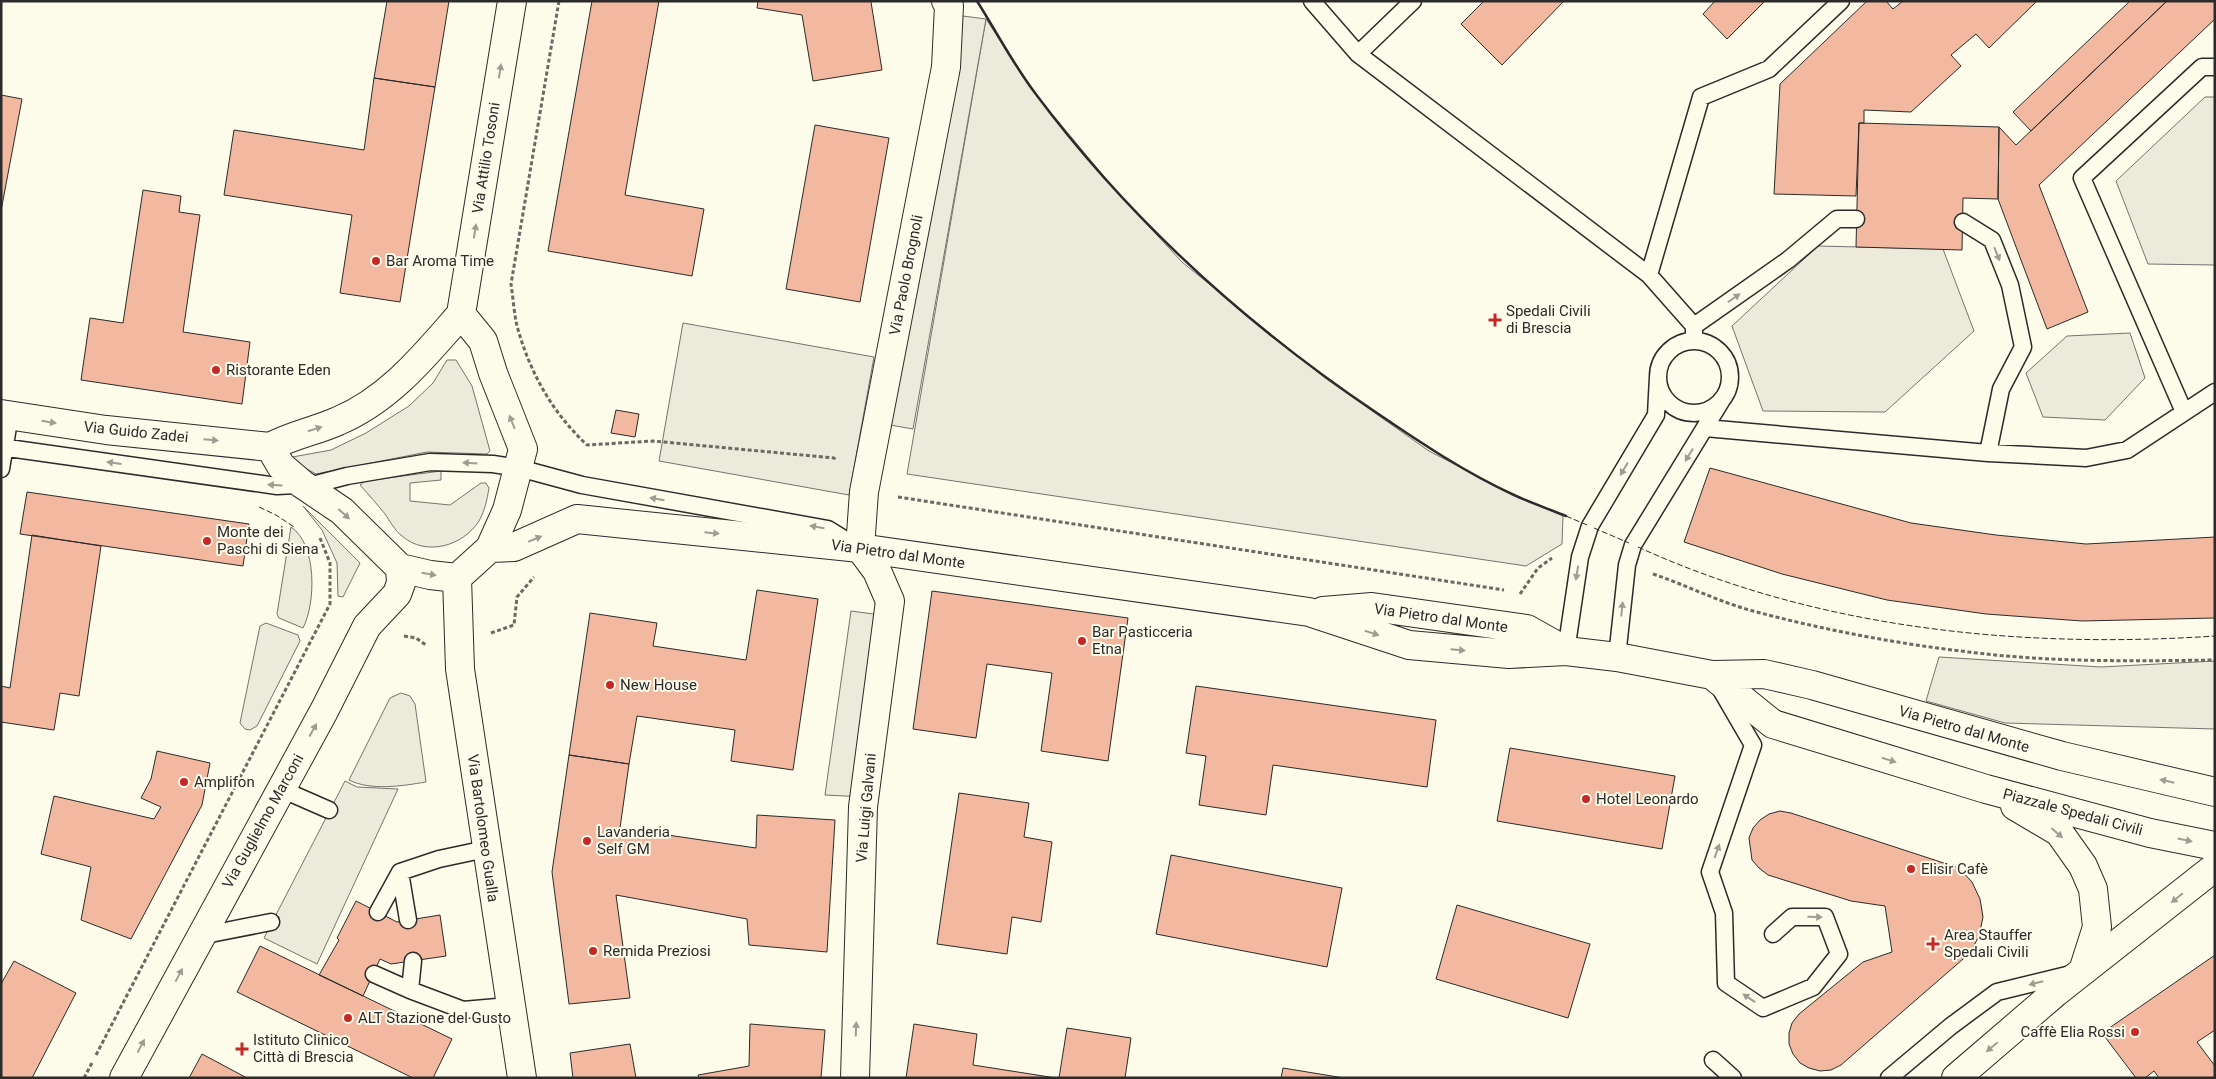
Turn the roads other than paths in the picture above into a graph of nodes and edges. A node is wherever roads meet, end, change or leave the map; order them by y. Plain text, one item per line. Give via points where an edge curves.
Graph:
1 (512, 1) edge
2 (946, 1) edge
3 (1312, 1) edge
4 (1413, 1) edge
5 (1842, 1) edge
6 (1358, 54) junction
7 (2215, 67) edge
8 (1856, 219) dead end
9 (1963, 222) dead end
10 (1650, 275) junction
11 (461, 314) junction
12 (1694, 334) junction
13 (1658, 377) junction
14 (2215, 392) edge
15 (1723, 398) junction
16 (2184, 412) junction
17 (5, 415) edge
18 (1705, 428) junction
19 (3, 447) edge
20 (270, 447) junction
21 (1988, 453) junction
22 (519, 468) junction
23 (1, 469) edge
24 (302, 484) junction
25 (490, 548) junction
26 (860, 548) junction
27 (400, 568) junction
28 (457, 578) junction
29 (1566, 651) junction
30 (1617, 657) junction
31 (1712, 675) junction
32 (281, 789) junction
33 (1986, 789) junction
34 (2215, 792) edge
35 (329, 810) dead end
36 (2215, 846) edge
37 (486, 849) junction
38 (2215, 867) edge
39 (400, 872) junction
40 (378, 912) dead end
41 (408, 920) dead end
42 (271, 922) dead end
43 (1773, 934) dead end
44 (200, 936) junction
45 (413, 961) dead end
46 (2083, 971) junction
47 (374, 974) dead end
48 (410, 990) junction
49 (509, 1006) junction
50 (1713, 1060) dead end
51 (124, 1078) edge
52 (522, 1078) edge
53 (855, 1078) edge
54 (1733, 1078) edge
55 (1889, 1078) edge
56 (1956, 1078) edge

11 -> 1 street, Via Attilio Tosoni
2 - 26 street, Via Paolo Brognoli via 949,6 946,67 864,492
3 - 6 lane
4 - 6 lane
5 - 10 lane via 1770,69 1701,97
6 - 10 lane
7 - 16 lane via 2202,67 2082,178
12 -> 8 lane via 1837,219
9 -> 21 lane via 1992,240 2010,286 2023,347 2001,390
10 - 12 lane
20 -> 11 street via 339,421 384,394 416,366
22 -> 11 street via 523,449 483,341
12 - 13 lane via 1665,355
12 - 15 lane via 1716,347 1729,366 1729,388
13 - 15 lane via 1665,398 1682,411 1705,412
13 -> 29 lane via 1656,415 1590,526 1580,556
14 - 16 lane
15 - 18 lane
16 - 21 lane via 2127,450 2086,458
17 - 19 lane
17 -> 20 street, Via Guido Zadei via 106,430
18 - 21 lane
18 - 30 lane via 1633,545 1627,565
19 - 23 lane
24 -> 19 lane via 270,485
20 - 24 street via 281,466
22 -> 24 lane via 430,462
22 - 25 street via 507,510
26 -> 22 lane via 828,529 582,485
24 -> 27 street via 342,511
25 -> 26 street, Via Pietro dal Monte via 514,547 577,519
25 - 28 street
26 - 29 street, Via Pietro dal Monte via 1309,612 1372,607 1527,629
53 -> 26 street, Via Luigi Galvani via 863,807 890,601 876,571
27 -> 28 street
32 -> 27 street, Via Guglielmo Marconi via 367,626 396,594 401,583
28 - 37 street, Via Bartolomeo Gualla via 460,668
29 - 30 street, Via Pietro dal Monte
30 - 31 street, Via Pietro dal Monte
31 -> 33 street, Via Pietro dal Monte via 1772,724
34 -> 31 street, Via Pietro dal Monte via 2062,756 1812,685 1764,674
43 -> 31 lane via 1792,917 1825,917 1839,954 1813,987 1763,1008 1726,983 1724,913 1710,872 1753,745
32 - 35 lane
32 - 44 street, Via Guglielmo Marconi
33 -> 36 street, Piazzale Spedali Civili
33 -> 46 street, Piazzale Spedali Civili via 2059,832 2082,866 2093,890 2097,927
37 - 39 lane
37 - 49 street, Via Bartolomeo Gualla
38 -> 46 street
39 - 40 lane
39 - 41 lane
42 - 44 lane
51 -> 44 street, Via Guglielmo Marconi
45 - 48 lane
46 -> 55 lane via 1997,992
46 -> 56 street
47 - 48 lane
48 - 49 lane via 463,1010
49 - 52 street, Via Bartolomeo Gualla
50 - 54 lane

